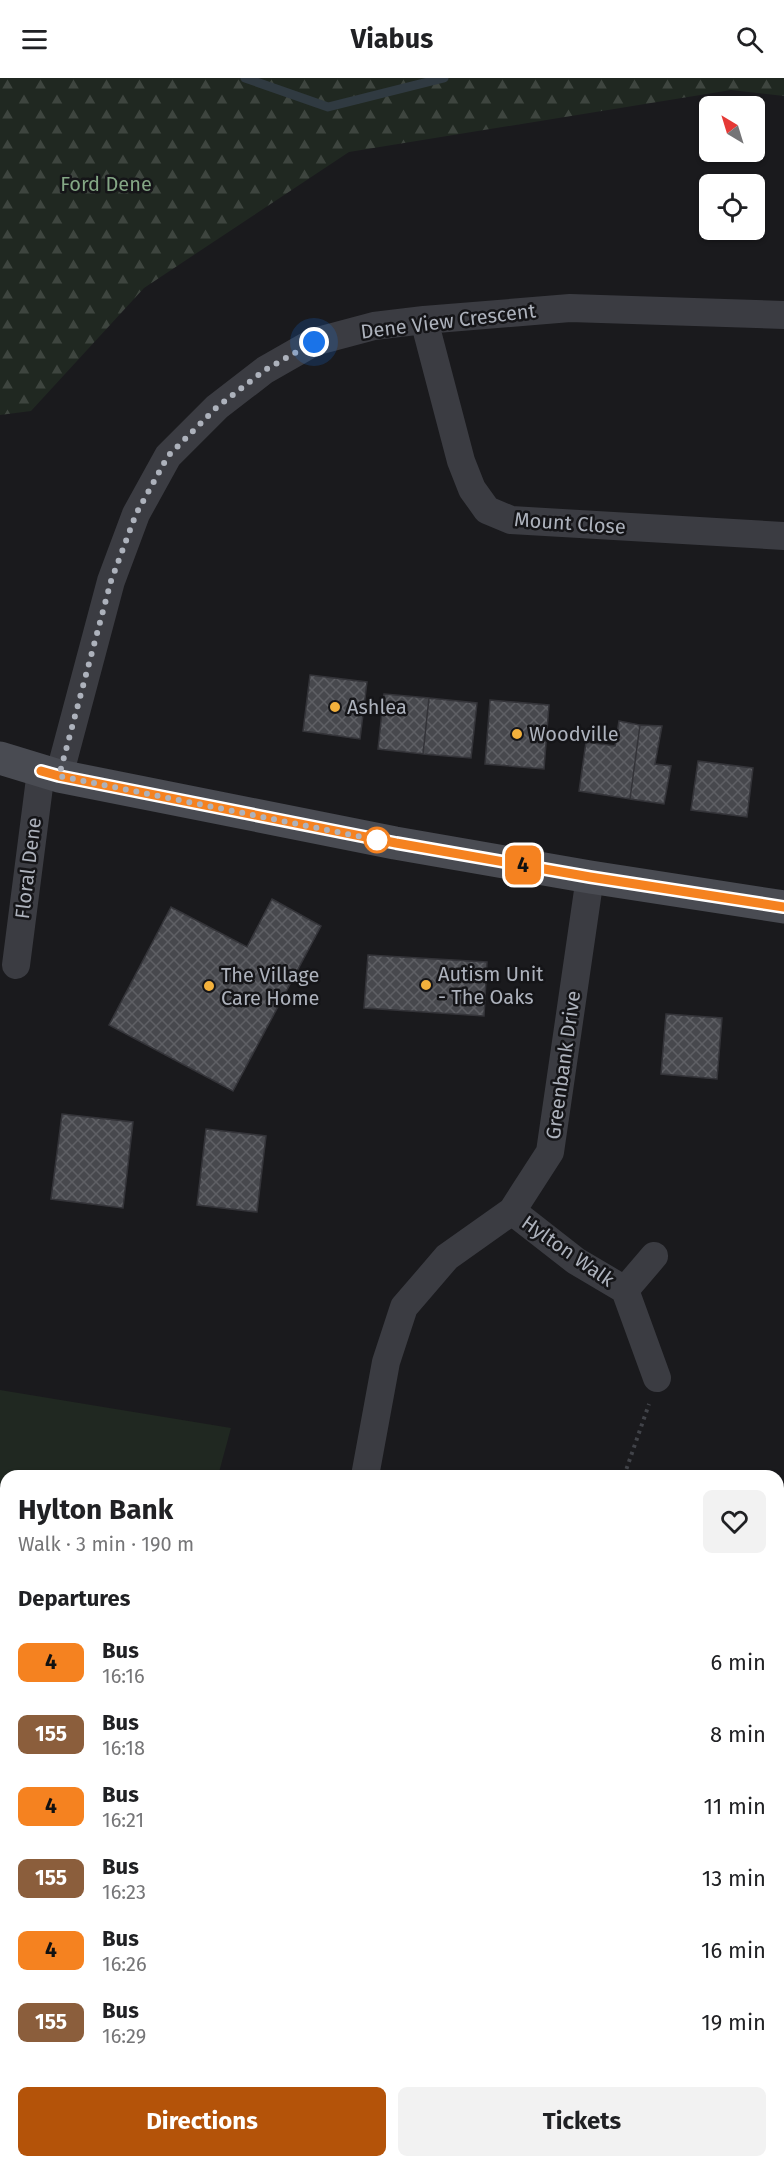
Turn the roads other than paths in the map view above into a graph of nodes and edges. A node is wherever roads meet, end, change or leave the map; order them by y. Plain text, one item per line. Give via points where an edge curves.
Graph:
1 (784, 315) edge
2 (424, 320) junction
3 (784, 536) edge
4 (0, 758) edge
5 (50, 773) junction
6 (590, 877) junction
7 (784, 907) edge
8 (16, 965) dead end
9 (512, 1211) junction
10 (654, 1256) dead end
11 (625, 1290) junction
12 (657, 1378) road end
13 (366, 1470) edge

1 - 2 street, Dene View Crescent via 570,308
2 - 3 street, Mount Close via 461,461 472,489 487,510 511,520
2 - 5 street, Dene View Crescent via 374,326 314,342 265,370 225,401 168,456 136,514 111,581
4 - 5 street
5 - 6 street via 396,843
5 - 8 street, Floral Dene
6 - 7 street
6 - 9 street, Greenbank Drive via 550,1152
9 - 11 street, Hylton Walk via 576,1261
9 - 13 street, Greenbank Drive via 447,1257 404,1307 386,1362
10 - 11 street, Hylton Walk
11 - 12 street, Hylton Walk

